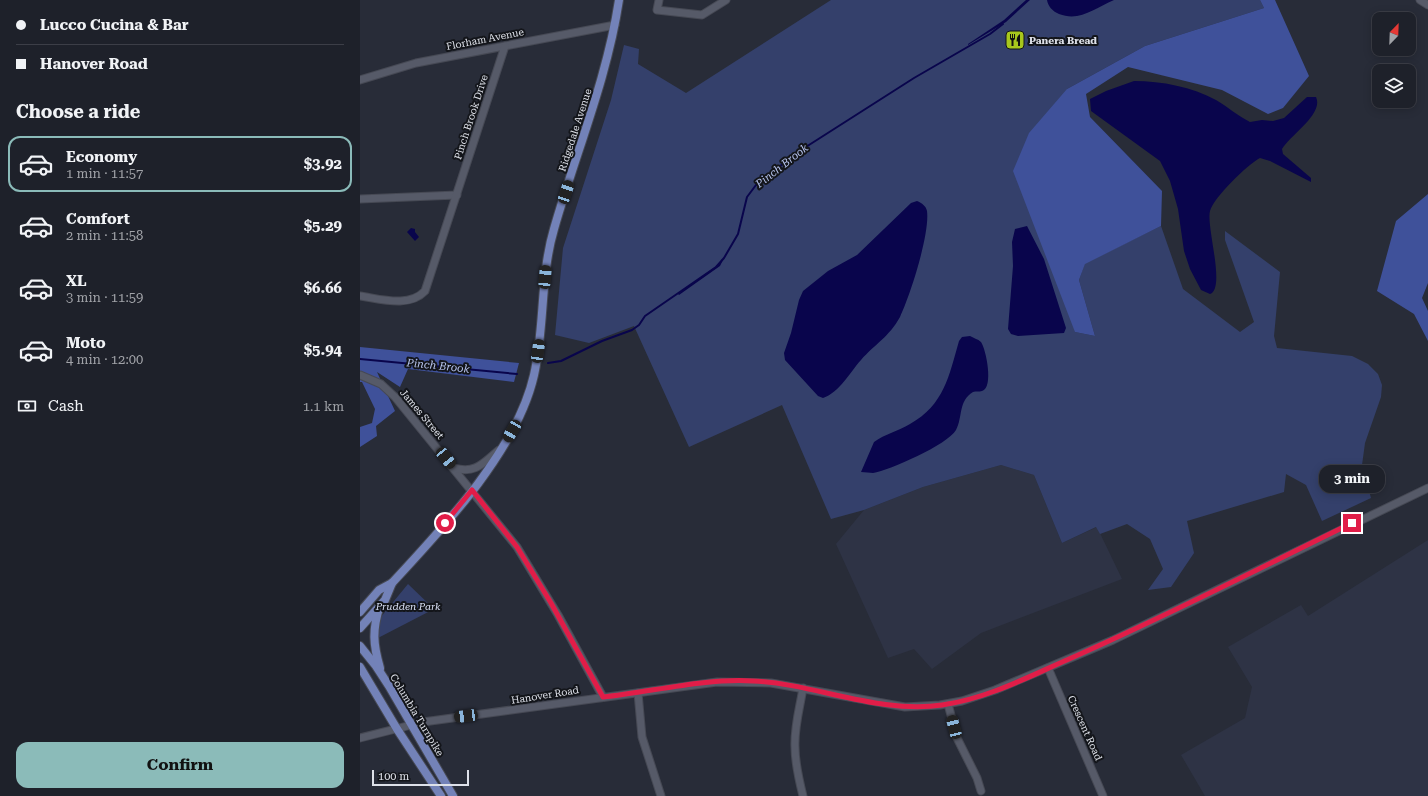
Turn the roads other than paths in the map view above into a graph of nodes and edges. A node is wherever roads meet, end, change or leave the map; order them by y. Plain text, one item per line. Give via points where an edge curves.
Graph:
1 (619, 0) edge
2 (659, 0) edge
3 (726, 0) edge
4 (1420, 0) edge
5 (1428, 5) edge
6 (615, 25) junction
7 (505, 46) junction
8 (360, 80) edge
9 (457, 195) junction
10 (360, 199) edge
11 (360, 296) edge
12 (360, 375) edge
13 (504, 446) junction
14 (454, 468) junction
15 (1428, 488) edge
16 (472, 490) junction
17 (392, 583) junction
18 (380, 605) junction
19 (360, 612) edge
20 (360, 628) edge
21 (360, 646) edge
22 (360, 667) edge
23 (1048, 668) junction
24 (382, 675) junction
25 (804, 688) junction
26 (638, 693) junction
27 (603, 697) junction
28 (948, 704) junction
29 (411, 725) junction
30 (397, 729) junction
31 (360, 738) edge
32 (981, 792) dead end
33 (441, 796) edge
34 (453, 796) edge
35 (661, 796) edge
36 (803, 796) edge
37 (1103, 796) edge

1 - 6 main road, Ridgedale Avenue
2 - 3 street via 657,10 697,15 706,13
4 - 5 street
6 - 7 street, Florham Avenue
6 - 13 main road, Ridgedale Avenue via 606,65 549,247 534,376 517,422
7 - 8 street, Florham Avenue via 416,63
7 - 9 street, Pinch Brook Drive
9 - 10 street
9 - 11 street, Pinch Brook Drive via 428,286 421,296 406,302
12 - 14 street, James Street via 380,384 395,397
13 - 14 street via 477,469 464,471
13 - 16 main road, Ridgedale Avenue
14 - 16 street, James Street
15 - 23 street, Hanover Road via 1113,640
16 - 17 main road, Ridgedale Avenue
16 - 27 street, James Street via 517,547
17 - 18 main road, Ridgedale Avenue
17 - 19 main road, Ridgedale Avenue via 379,590
18 - 20 main road, Ridgedale Avenue
18 - 24 main road via 373,643
21 - 24 main road, Columbia Turnpike
22 - 30 main road
23 - 28 street, Hanover Road via 988,692
23 - 37 street, Crescent Road
24 - 29 main road, Columbia Turnpike
25 - 26 street, Hanover Road via 736,681
25 - 28 street, Hanover Road via 905,707
25 - 36 street via 795,732 795,760
26 - 27 street, Hanover Road
26 - 35 street via 642,737
27 - 29 street, Hanover Road
28 - 32 street via 956,738 973,769
29 - 30 street, Hanover Road
29 - 34 main road, Columbia Turnpike
30 - 31 street, Hanover Road
30 - 33 main road

